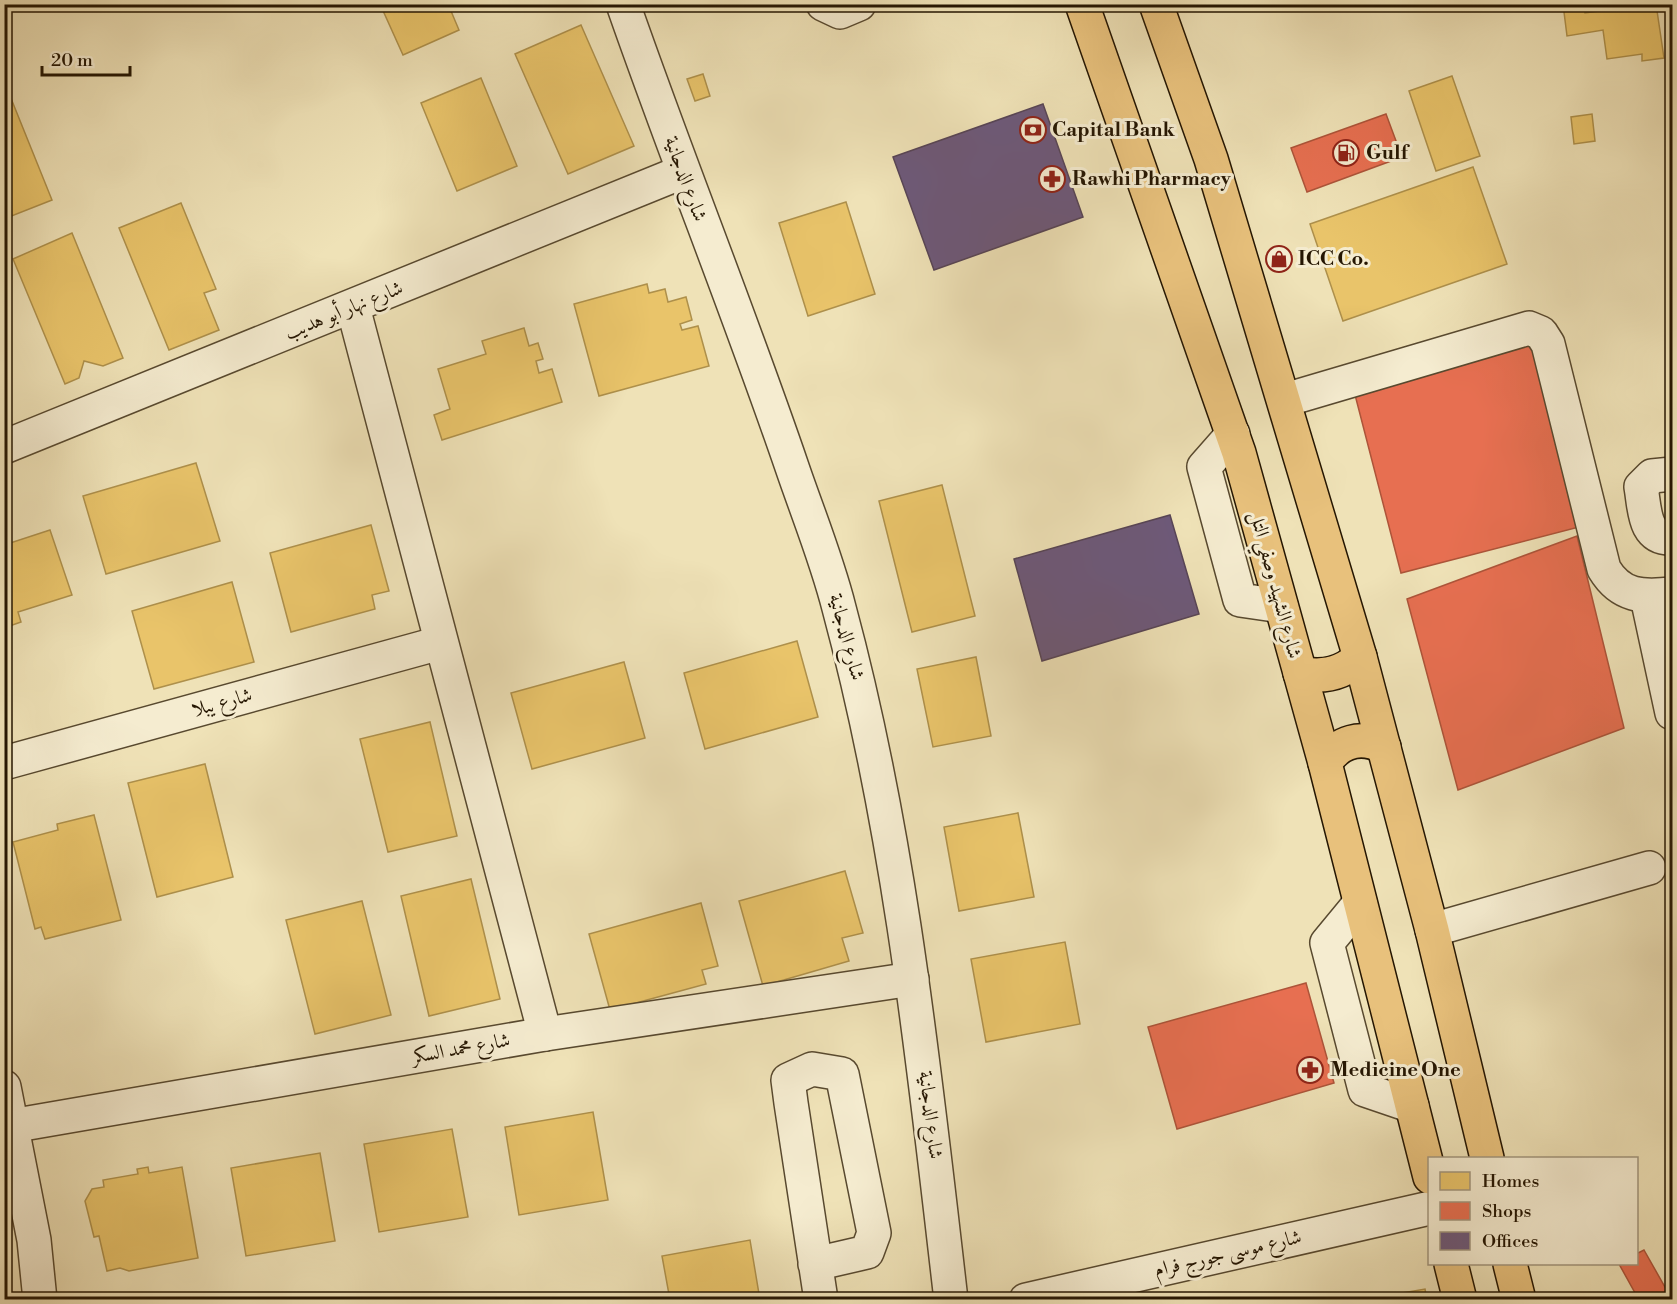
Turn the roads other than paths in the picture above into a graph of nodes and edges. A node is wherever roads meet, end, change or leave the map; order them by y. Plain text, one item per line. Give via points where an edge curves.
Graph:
1 (623, 4) edge
2 (823, 4) edge
3 (859, 4) edge
4 (1082, 4) edge
5 (1156, 4) edge
6 (682, 172) junction
7 (353, 307) junction
8 (1285, 400) junction
9 (4, 447) edge
10 (1672, 474) edge
11 (1672, 538) edge
12 (1660, 595) edge
13 (440, 644) junction
14 (1360, 657) junction
15 (1300, 673) junction
16 (1672, 713) edge
17 (1384, 747) junction
18 (4, 763) edge
19 (1325, 763) junction
20 (1649, 868) dead end
21 (1432, 930) junction
22 (912, 978) junction
23 (544, 1034) junction
24 (4, 1088) edge
25 (11, 1126) junction
26 (1487, 1157) edge
27 (1428, 1169) edge
28 (1428, 1208) edge
29 (815, 1264) junction
30 (1452, 1265) edge
31 (1510, 1265) edge
32 (40, 1299) edge
33 (821, 1299) edge
34 (951, 1299) edge
35 (1026, 1299) edge
36 (1460, 1299) edge
37 (1518, 1299) edge

1 - 6 street, شارع الدجانية
2 - 3 street via 840,12
4 - 15 main road, شارع الشهيد وصفي التل via 1233,434
5 - 8 main road via 1211,159
6 - 7 street, شارع نهار أبو هديب
6 - 22 street, شارع الدجانية via 766,393 838,603 867,716 889,826
7 - 9 street, شارع نهار أبو هديب
7 - 13 street
8 - 12 street via 1529,328 1541,333 1548,344 1604,569 1613,585
8 - 14 main road
10 - 11 street via 1652,476 1641,487 1648,527 1656,536
12 - 16 street
13 - 18 street, شارع يبلا
13 - 23 street
14 - 15 main road via 1332,674
14 - 17 main road
15 - 19 main road, شارع الشهيد وصفي التل
17 - 19 main road via 1374,742 1351,742 1331,753
17 - 21 main road
19 - 27 main road, شارع الشهيد وصفي التل
20 - 21 street
21 - 26 main road
22 - 23 street, شارع محمد السكر
22 - 34 street, شارع الدجانية
23 - 25 street, شارع محمد السكر
24 - 25 street
25 - 32 street via 34,1240
28 - 35 street, شارع موسى جورج فرام
29 - 29 street via 867,1252 874,1233 842,1074 812,1069 788,1080
29 - 33 street
30 - 36 main road
31 - 37 main road

